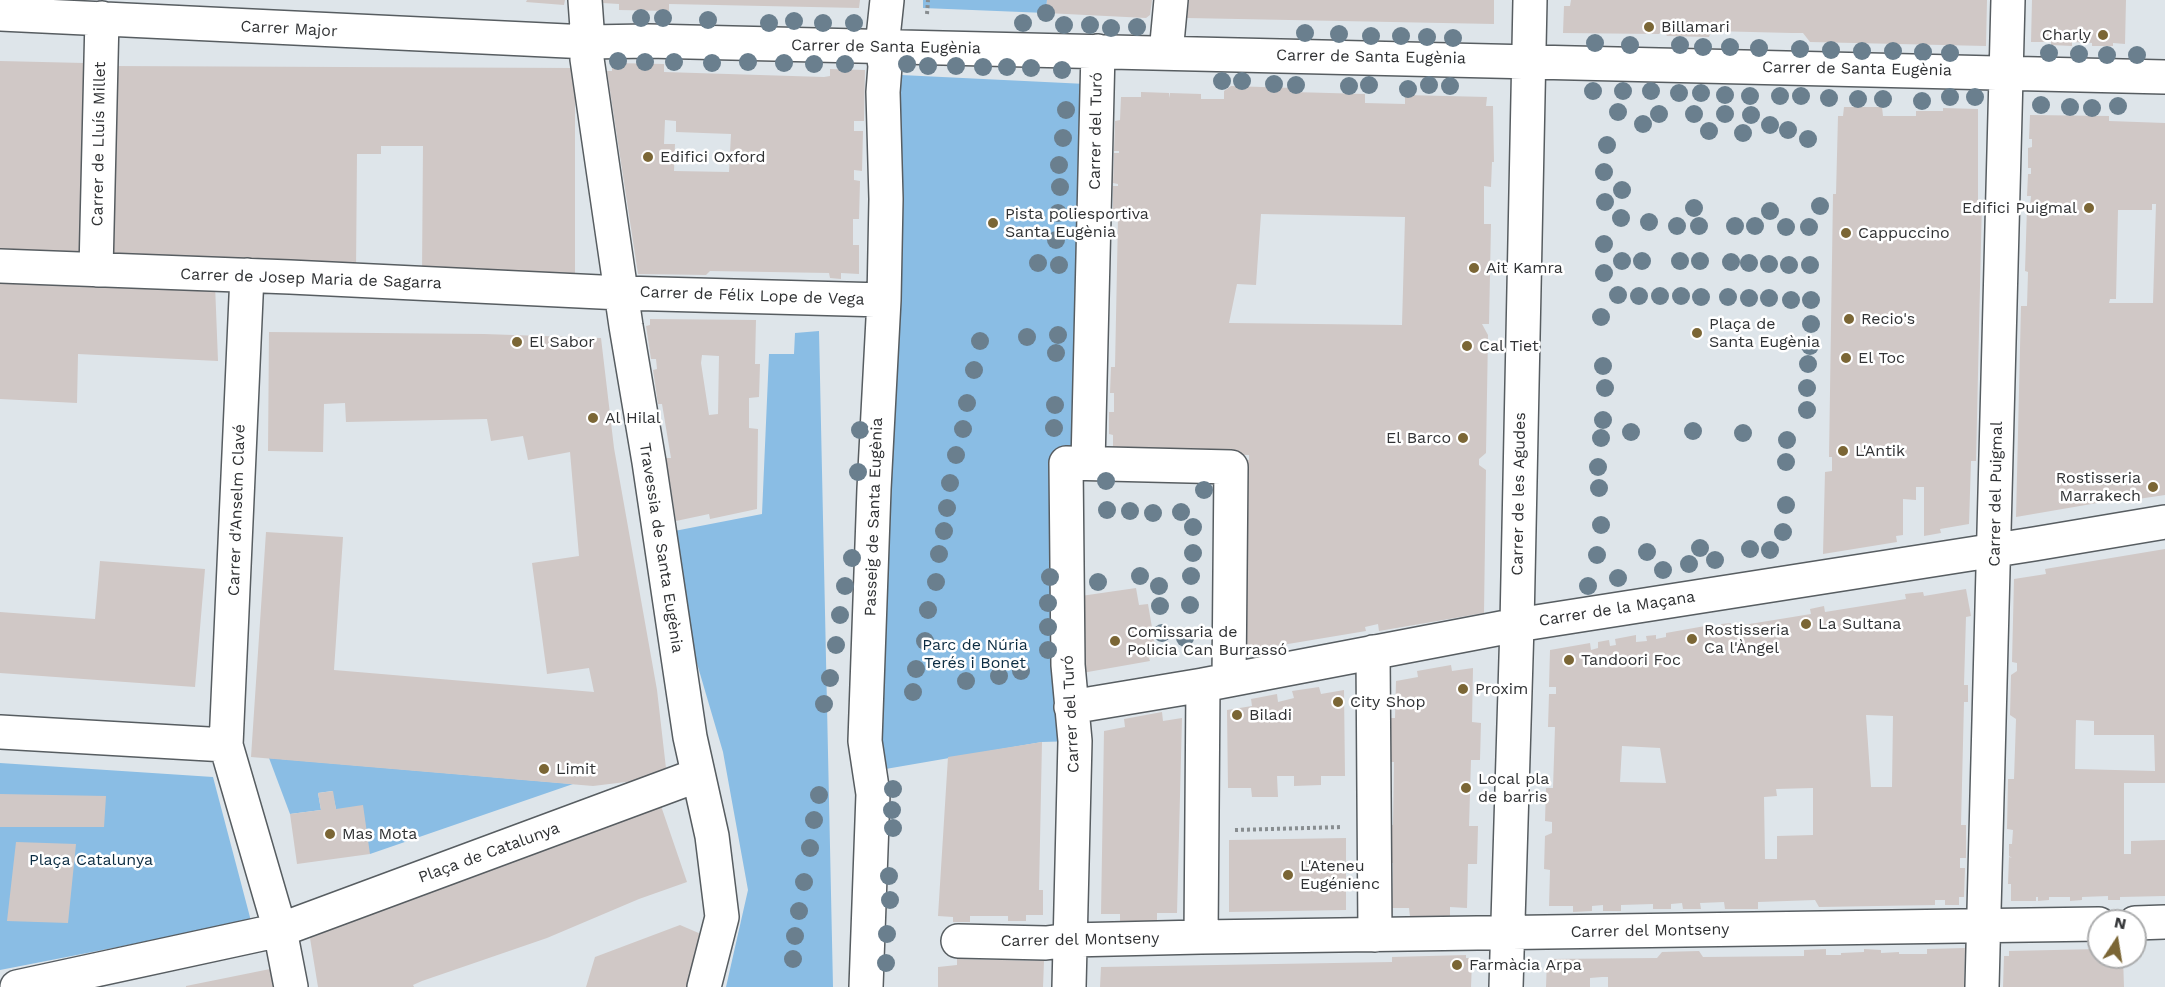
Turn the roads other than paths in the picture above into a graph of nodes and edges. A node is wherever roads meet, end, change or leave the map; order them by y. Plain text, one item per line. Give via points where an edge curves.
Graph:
1 (585, 0) edge
2 (887, 0) edge
3 (1171, 0) edge
4 (1530, 0) edge
5 (2008, 0) edge
6 (218, 13) edge
7 (0, 14) edge
8 (102, 18) junction
9 (583, 42) junction
10 (882, 47) junction
11 (1098, 51) junction
12 (1166, 53) junction
13 (1530, 61) junction
14 (2007, 73) junction
15 (2165, 77) edge
16 (0, 266) edge
17 (96, 270) junction
18 (247, 275) junction
19 (621, 293) junction
20 (884, 300) junction
21 (1088, 463) junction
22 (2165, 522) edge
23 (1995, 550) junction
24 (1517, 625) junction
25 (1373, 652) junction
26 (1216, 682) junction
27 (1071, 707) junction
28 (0, 732) edge
29 (226, 745) junction
30 (698, 775) junction
31 (2165, 922) edge
32 (2147, 923) edge
33 (2087, 924) edge
34 (1984, 926) junction
35 (280, 930) junction
36 (1508, 933) junction
37 (1375, 935) junction
38 (1202, 938) junction
39 (1070, 940) junction
40 (958, 941) dead end
41 (17, 987) edge
42 (291, 987) edge
43 (704, 987) edge
44 (866, 987) edge
45 (1069, 987) edge
46 (1506, 987) edge
47 (1982, 987) edge

1 - 9 street, Travessia de Santa Eugènia
2 - 10 street, Passeig de Santa Eugènia
3 - 12 street
4 - 13 street, Carrer de les Agudes
5 - 14 street, Carrer del Puigmal
6 - 8 street, Carrer Major
6 - 9 street, Carrer Major
7 - 8 street, Carrer Major
8 - 17 street, Carrer de Lluís Millet
9 - 10 street, Carrer de Santa Eugènia
9 - 19 street, Travessia de Santa Eugènia
10 - 11 street, Carrer de Santa Eugènia
10 - 20 street, Passeig de Santa Eugènia
11 - 12 street, Carrer de Santa Eugènia
11 - 21 street, Carrer del Turó
12 - 13 street, Carrer de Santa Eugènia
13 - 14 street, Carrer de Santa Eugènia
13 - 24 street, Carrer de les Agudes
14 - 15 street, Carrer de Santa Eugènia
14 - 23 street, Carrer del Puigmal
16 - 17 street, Carrer de Josep Maria de Sagarra
17 - 18 street, Carrer de Josep Maria de Sagarra
18 - 19 street, Carrer de Josep Maria de Sagarra
18 - 29 street, Carrer d'Anselm Clavé
19 - 20 street, Carrer de Félix Lope de Vega
19 - 30 street, Travessia de Santa Eugènia
20 - 44 street, Passeig de Santa Eugènia via 865,741 873,794
21 - 26 street, Carrer del Turó via 1231,466
21 - 27 street, Carrer del Turó via 1066,463
22 - 23 street, Carrer de la Maçana
23 - 24 street, Carrer de la Maçana
23 - 34 street, Carrer del Puigmal
24 - 25 street, Carrer de la Maçana
24 - 36 street, Carrer de les Agudes
25 - 26 street, Carrer de la Maçana
25 - 37 street
26 - 27 street, Carrer de la Maçana
26 - 38 street
27 - 39 street, Carrer del Turó via 1075,741
28 - 29 street
29 - 35 street
30 - 35 street, Plaça de Catalunya
30 - 43 street, Travessia de Santa Eugènia via 712,836 722,917
31 - 32 street
33 - 34 street, Carrer del Montseny
34 - 36 street, Carrer del Montseny
34 - 47 street, Carrer del Puigmal
35 - 41 street, Plaça de Catalunya
35 - 42 street
36 - 37 street, Carrer del Montseny
36 - 46 street, Carrer de les Agudes
37 - 38 street, Carrer del Montseny
38 - 39 street, Carrer del Montseny
39 - 40 street, Carrer del Montseny
39 - 45 street, Carrer del Turó

